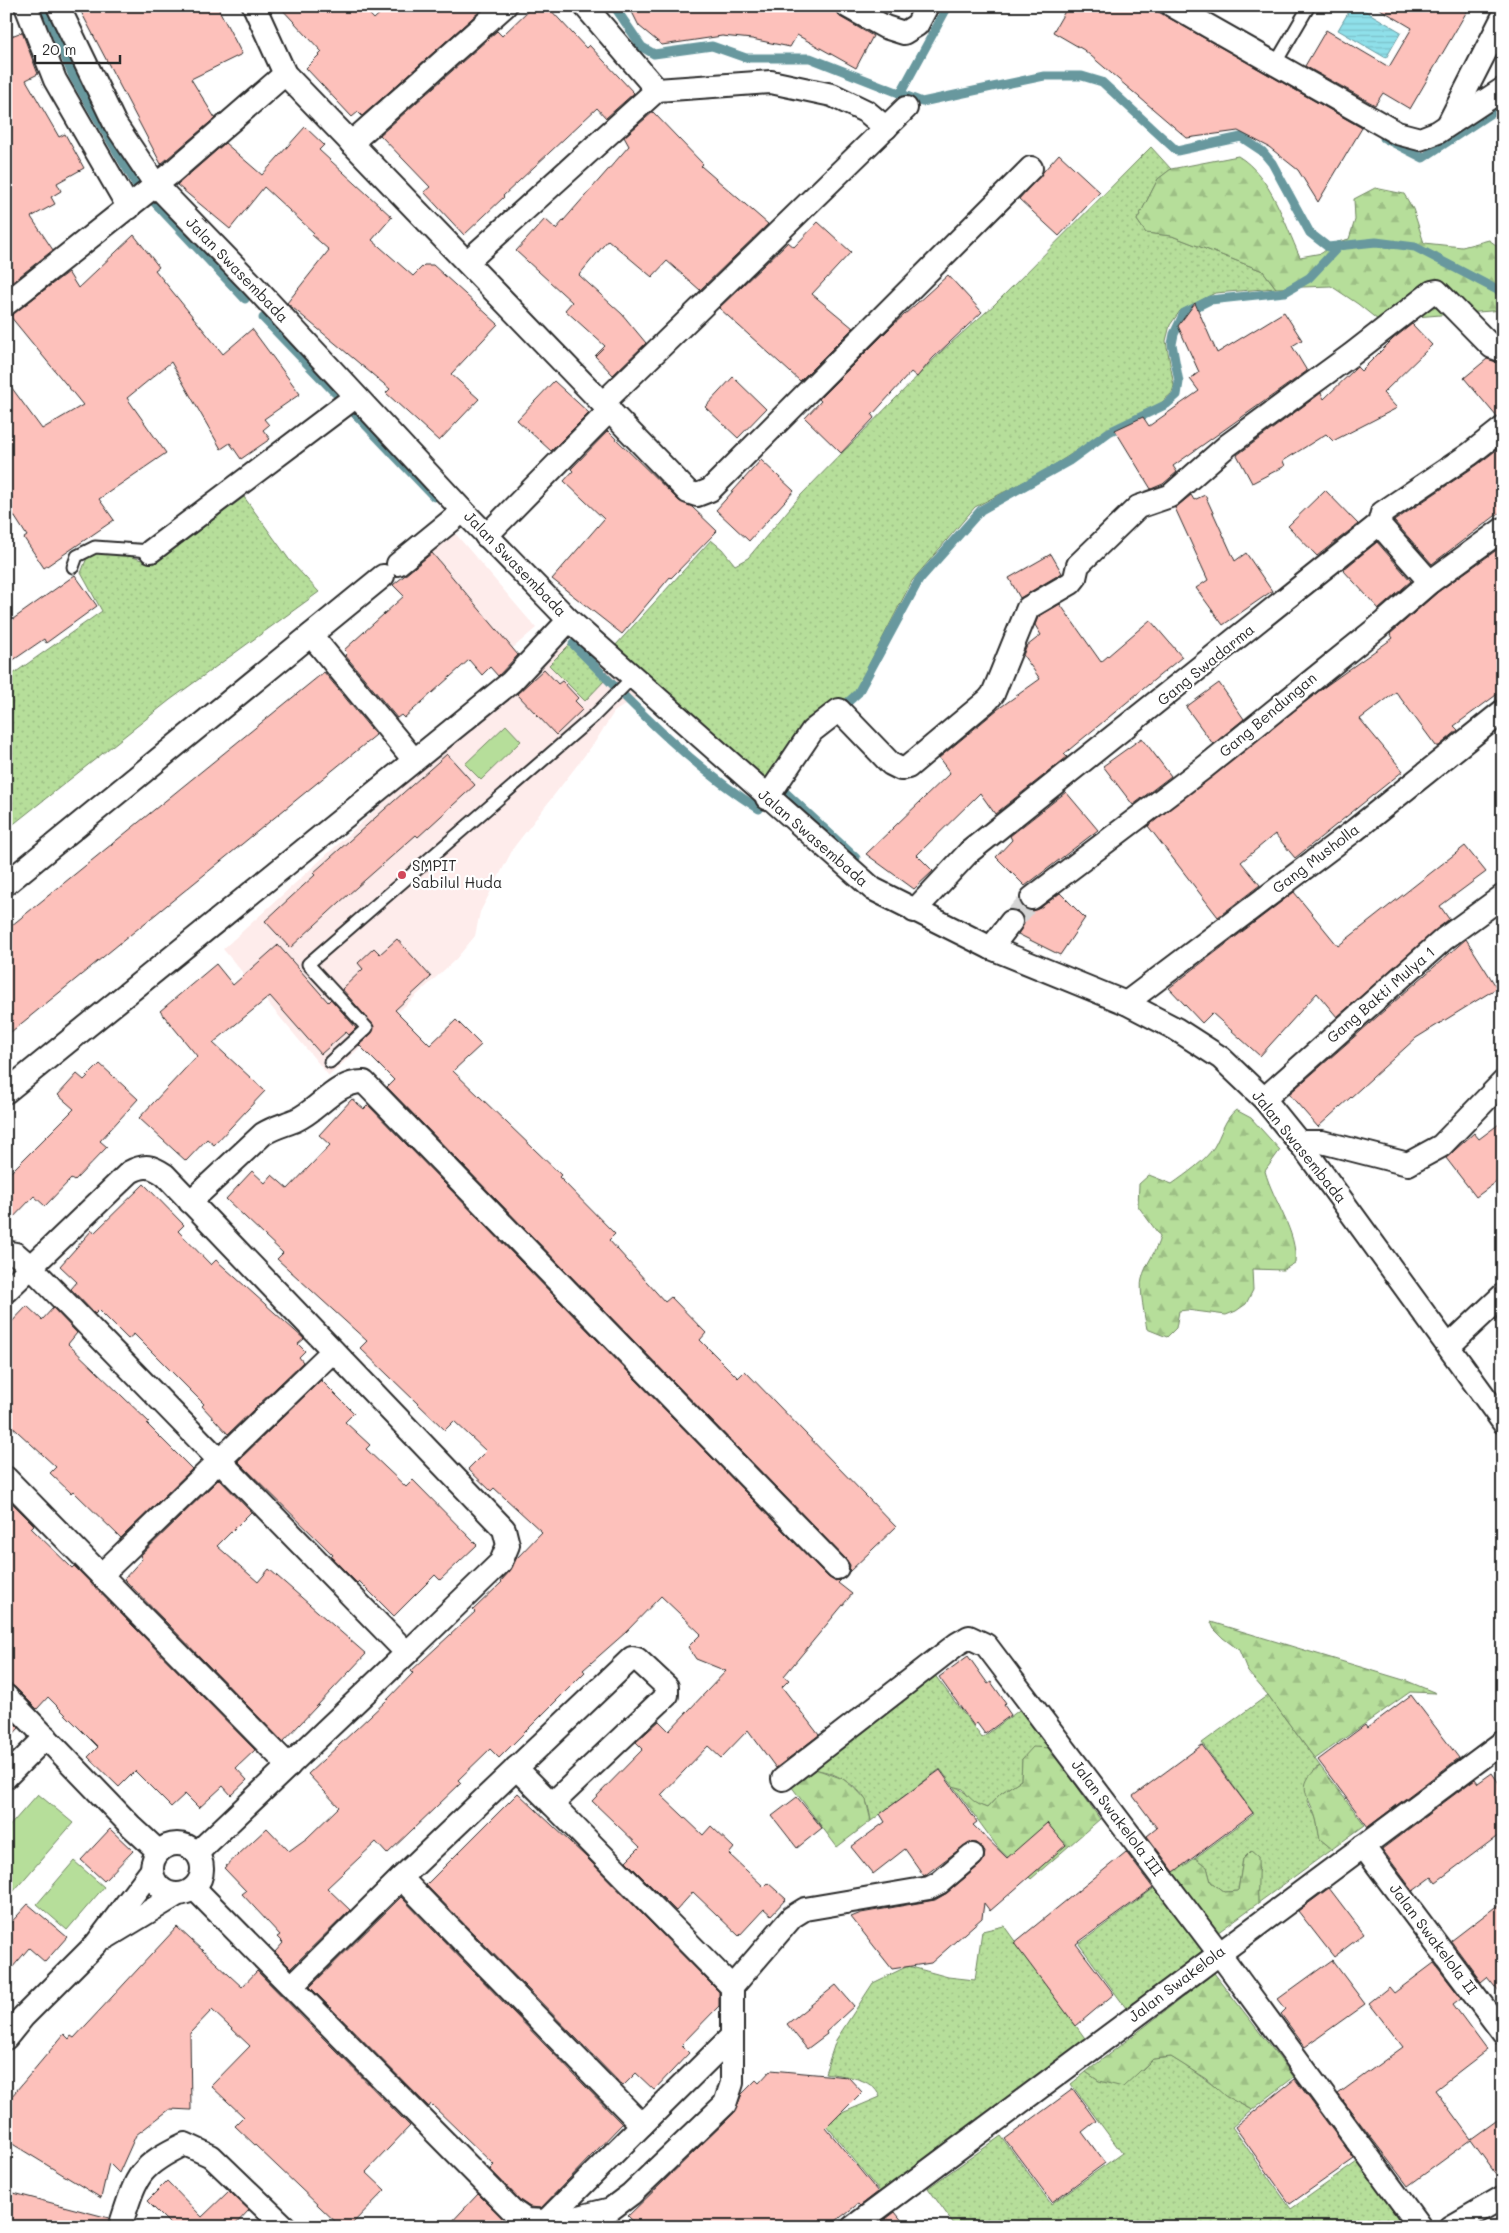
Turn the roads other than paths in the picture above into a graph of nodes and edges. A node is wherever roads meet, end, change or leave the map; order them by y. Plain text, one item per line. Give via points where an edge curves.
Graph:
1 (26, 6) edge
2 (58, 6) edge
3 (254, 6) edge
4 (505, 6) edge
5 (585, 6) edge
6 (847, 6) edge
7 (928, 6) edge
8 (1173, 6) edge
9 (1310, 6) edge
10 (1495, 6) edge
11 (1503, 11) edge
12 (1503, 17) edge
13 (1275, 64) junction
14 (285, 74) junction
15 (1503, 89) edge
16 (658, 90) junction
17 (906, 108) dead end
18 (1449, 123) junction
19 (886, 128) junction
20 (351, 143) junction
21 (1031, 168) dead end
22 (156, 185) junction
23 (129, 208) junction
24 (467, 262) junction
25 (6, 304) edge
26 (1503, 351) edge
27 (355, 396) junction
28 (606, 407) junction
29 (1503, 428) edge
30 (463, 511) junction
31 (1379, 524) junction
32 (1503, 529) edge
33 (486, 536) junction
34 (151, 550) joint
35 (73, 567) dead end
36 (1430, 582) junction
37 (569, 620) junction
38 (311, 635) junction
39 (632, 678) junction
40 (1503, 711) edge
41 (414, 760) junction
42 (767, 798) junction
43 (6, 884) edge
44 (1503, 896) edge
45 (1032, 898) tunnel mouth
46 (914, 911) junction
47 (1011, 922) tunnel mouth
48 (991, 948) junction
49 (1126, 1003) junction
50 (330, 1062) dead end
51 (1503, 1082) edge
52 (6, 1092) edge
53 (1264, 1099) junction
54 (1298, 1142) junction
55 (190, 1202) junction
56 (6, 1252) edge
57 (31, 1267) junction
58 (6, 1291) edge
59 (1503, 1295) edge
60 (1449, 1346) junction
61 (333, 1351) junction
62 (1503, 1422) edge
63 (219, 1460) junction
64 (6, 1478) edge
65 (837, 1568) dead end
66 (101, 1575) junction
67 (407, 1653) junction
68 (6, 1696) edge
69 (46, 1737) junction
70 (1503, 1742) edge
71 (289, 1766) junction
72 (516, 1768) junction
73 (6, 1777) edge
74 (783, 1779) dead end
75 (552, 1804) junction
76 (1363, 1846) junction
77 (197, 1853) junction
78 (972, 1855) dead end
79 (155, 1861) junction
80 (401, 1878) junction
81 (186, 1891) junction
82 (96, 1944) junction
83 (1219, 1953) junction
84 (292, 1986) junction
85 (732, 1987) junction
86 (1503, 2032) edge
87 (731, 2037) junction
88 (6, 2038) edge
89 (642, 2125) junction
90 (1503, 2197) edge
91 (546, 2220) junction
92 (120, 2227) edge
93 (285, 2227) edge
94 (853, 2227) edge
95 (1420, 2227) edge
96 (1451, 2227) edge

1 - 23 street via 55,80
2 - 22 street, Jalan Swasembada via 115,124
3 - 14 street
4 - 20 street
5 - 16 street
6 - 7 street via 885,27 904,32 916,25
8 - 13 street
9 - 13 lane
10 - 11 street
12 - 18 street
13 - 18 street via 1397,133 1420,139 1438,132
14 - 20 street
14 - 22 street
15 - 18 street
16 - 19 street via 771,82 832,95 867,112
16 - 24 street
17 - 19 street
19 - 28 street
20 - 24 street
21 - 28 street via 710,490 697,495 688,492
22 - 23 street
22 - 27 street, Jalan Swasembada
23 - 25 street
24 - 28 street
26 - 42 street via 1492,347 1437,291 1432,292 1228,445 1170,496 1138,508 1078,565 1076,578 1071,583 1028,608 993,694 908,767 901,769 891,764 839,710 812,731
27 - 30 street, Jalan Swasembada
27 - 34 street
28 - 33 street
29 - 31 street, Gang Swadarma via 1382,513
30 - 33 street, Jalan Swasembada
30 - 38 street
31 - 36 street
31 - 46 street, Gang Swadarma via 969,852
32 - 36 street, Gang Bendungan
33 - 37 street, Jalan Swasembada
34 - 35 lane via 95,547 77,556
36 - 45 street, Gang Bendungan via 1205,767
37 - 39 street, Jalan Swasembada
37 - 41 street via 511,682
38 - 41 street
38 - 43 street
39 - 42 street, Jalan Swasembada
39 - 50 lane via 594,716 308,964 367,1028
40 - 49 street, Gang Musholla via 1356,830
41 - 52 street
42 - 46 street, Jalan Swasembada via 873,889
44 - 53 street, Gang Bakti Mulya 1 via 1444,940
46 - 48 street, Jalan Swasembada
47 - 48 street
48 - 49 street, Jalan Swasembada
49 - 53 street, Jalan Swasembada via 1176,1029 1221,1058
51 - 54 street via 1441,1146 1408,1164 1322,1142
53 - 54 street, Jalan Swasembada
54 - 60 street, Jalan Swasembada
55 - 57 street via 165,1175 153,1167 141,1166 130,1172
55 - 61 street
55 - 65 street via 263,1134 297,1120 338,1091 356,1082 364,1082
56 - 57 street via 16,1254
57 - 58 street
57 - 63 street
59 - 60 street
60 - 62 street, Jalan Swasembada
61 - 63 street
61 - 67 street via 504,1529 508,1545 501,1562
63 - 66 street
63 - 67 street
64 - 66 street
66 - 71 street
67 - 71 street
68 - 69 street
69 - 73 street
69 - 79 street
70 - 76 street, Jalan Swakelola
71 - 77 street
72 - 75 street
72 - 75 street via 632,1658 667,1687 667,1695
72 - 80 street
74 - 83 street, Jalan Swakelola III via 957,1644 969,1637 977,1639 986,1645
75 - 85 street
76 - 83 street, Jalan Swakelola
76 - 86 street, Jalan Swakelola II
77 - 79 street via 174,1843
77 - 81 street via 203,1867 202,1875
78 - 85 street via 939,1883 928,1888 805,1909 792,1917
79 - 81 street via 157,1885 170,1893
79 - 82 street
80 - 84 street
80 - 89 street
81 - 82 street
81 - 84 street
82 - 88 street
83 - 94 street, Jalan Swakelola
83 - 95 street, Jalan Swakelola III
84 - 91 street via 513,2211 526,2220
85 - 87 street
87 - 89 street
87 - 91 street via 732,2083 725,2104 631,2194 610,2209 579,2217
89 - 91 street
90 - 96 street
92 - 93 street via 136,2179 158,2157 185,2144 211,2156

